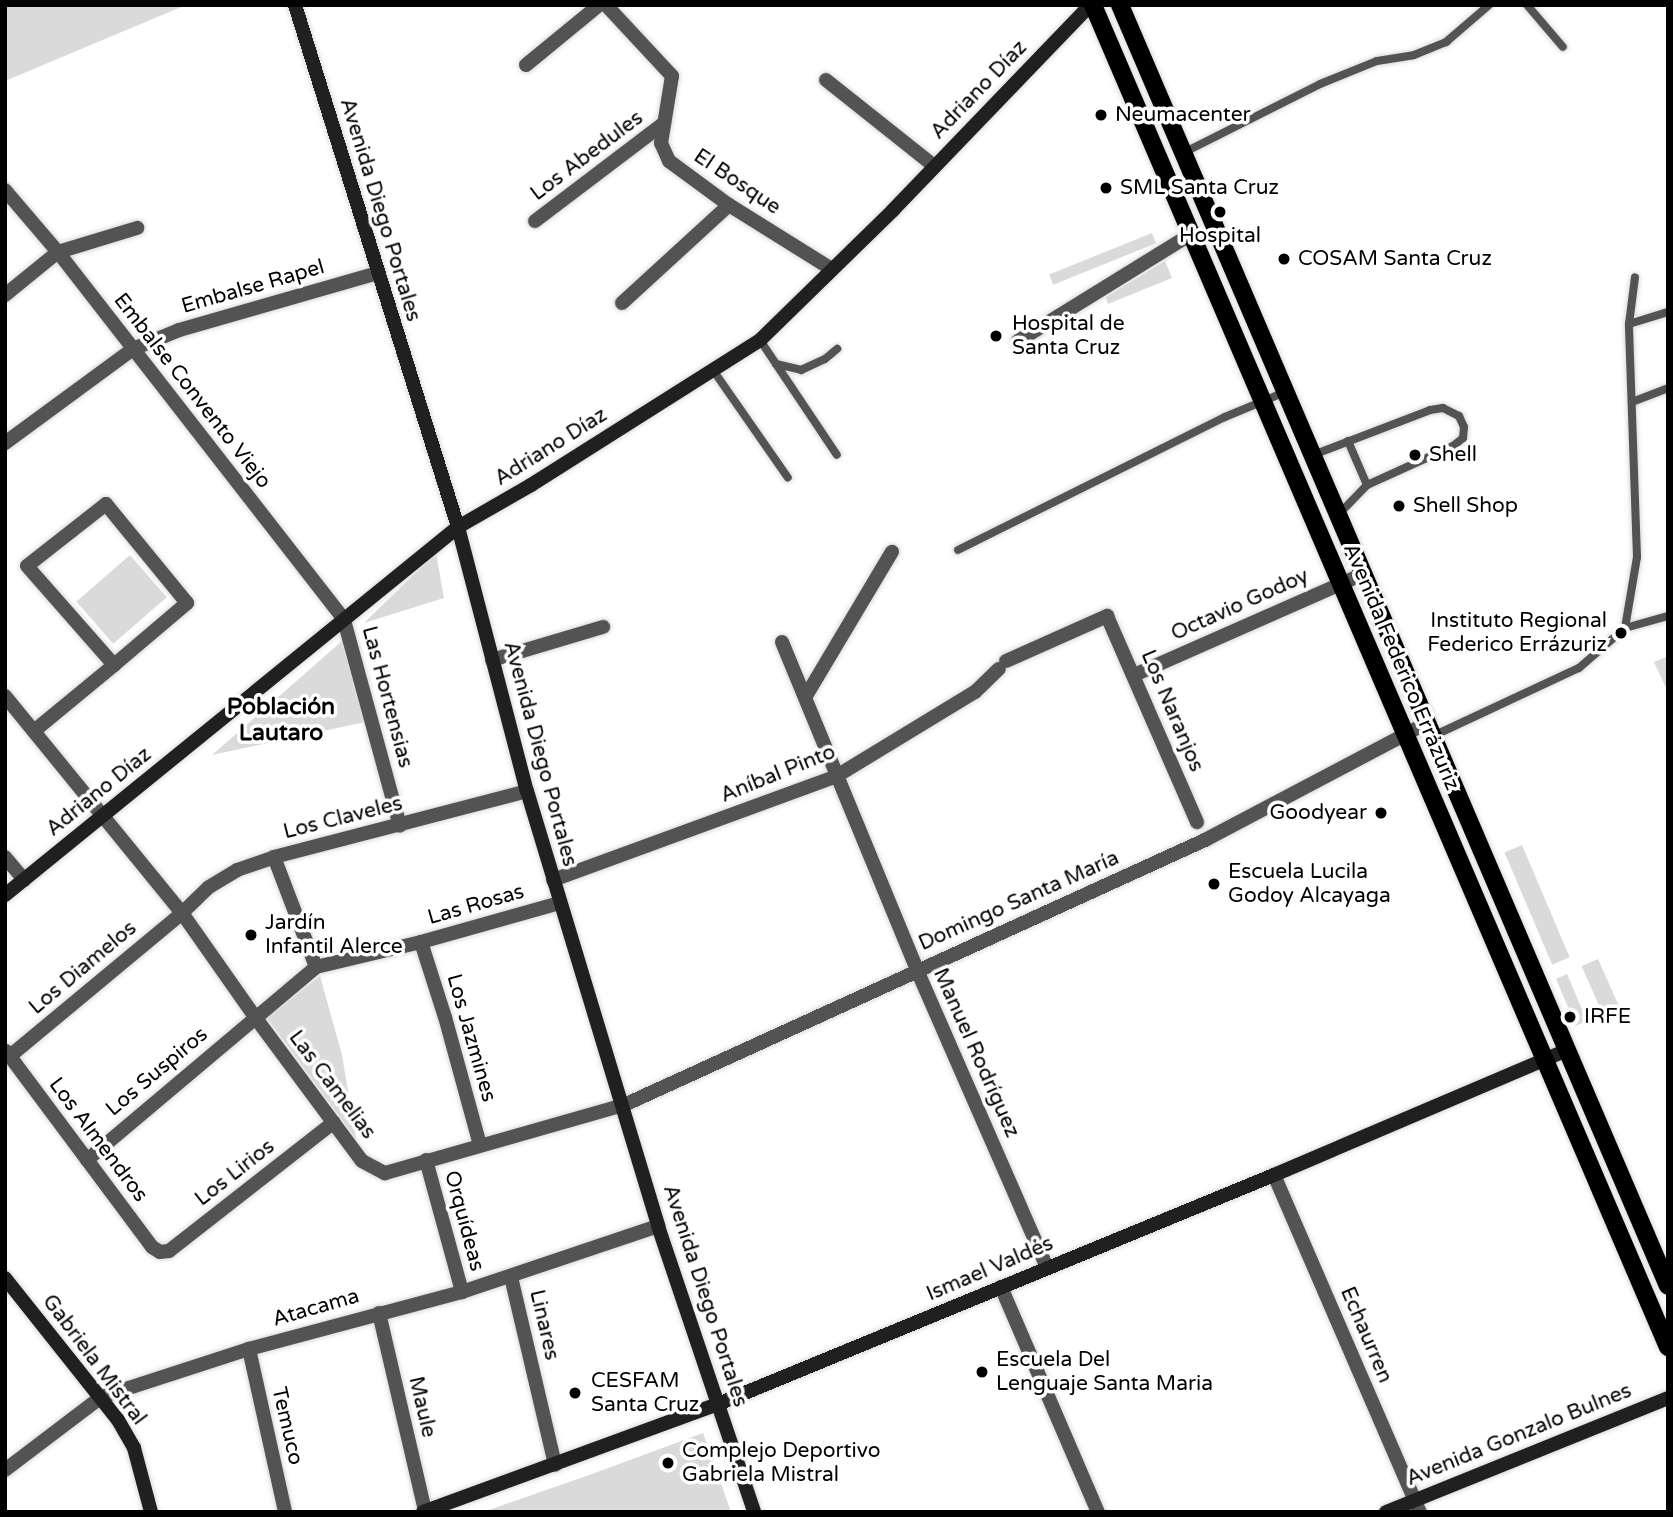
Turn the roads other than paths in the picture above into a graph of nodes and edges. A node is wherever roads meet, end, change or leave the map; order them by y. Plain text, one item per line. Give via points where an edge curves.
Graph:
1 (295, 5) edge
2 (599, 5) edge
3 (606, 5) edge
4 (1091, 5) edge
5 (1120, 5) edge
6 (1489, 5) edge
7 (1527, 5) edge
8 (1563, 47) dead end
9 (526, 65) dead end
10 (827, 80) dead end
11 (664, 123) junction
12 (1183, 153) junction
13 (934, 166) junction
14 (5, 190) edge
15 (729, 205) junction
16 (535, 221) dead end
17 (137, 228) dead end
18 (1191, 234) junction
19 (58, 252) junction
20 (830, 268) junction
21 (378, 273) junction
22 (1635, 277) dead end
23 (5, 295) edge
24 (622, 303) dead end
25 (1668, 312) edge
26 (1629, 324) junction
27 (760, 340) junction
28 (1018, 341) dead end
29 (132, 349) junction
30 (837, 349) dead end
31 (776, 364) junction
32 (713, 370) junction
33 (1668, 388) edge
34 (1285, 391) junction
35 (1262, 400) junction
36 (1632, 402) junction
37 (1348, 441) junction
38 (5, 443) edge
39 (837, 455) dead end
40 (1312, 455) junction
41 (788, 478) dead end
42 (1367, 485) junction
43 (1338, 514) junction
44 (458, 527) junction
45 (958, 550) dead end
46 (892, 552) dead end
47 (1363, 574) junction
48 (1341, 584) junction
49 (1668, 616) edge
50 (1107, 617) joint
51 (344, 620) junction
52 (603, 627) dead end
53 (1625, 628) junction
54 (782, 642) dead end
55 (492, 660) junction
56 (114, 665) junction
57 (1134, 675) junction
58 (5, 696) edge
59 (806, 696) junction
60 (1430, 730) junction
61 (34, 731) junction
62 (1405, 735) junction
63 (835, 777) junction
64 (527, 791) junction
65 (104, 816) junction
66 (1197, 822) dead end
67 (400, 826) junction
68 (5, 857) edge
69 (274, 858) junction
70 (24, 880) junction
71 (553, 880) junction
72 (5, 895) edge
73 (560, 903) junction
74 (182, 913) junction
75 (421, 942) junction
76 (316, 967) junction
77 (917, 970) junction
78 (255, 1017) junction
79 (1567, 1051) junction
80 (8, 1053) edge
81 (1545, 1060) junction
82 (624, 1105) junction
83 (334, 1122) junction
84 (480, 1145) junction
85 (87, 1160) junction
86 (426, 1160) junction
87 (1275, 1175) junction
88 (658, 1226) junction
89 (160, 1252) joint
90 (1047, 1268) junction
91 (511, 1277) junction
92 (5, 1278) edge
93 (1668, 1286) edge
94 (1001, 1287) junction
95 (462, 1293) junction
96 (379, 1312) junction
97 (1668, 1348) edge
98 (249, 1349) junction
99 (101, 1397) junction
100 (1668, 1398) edge
101 (718, 1404) junction
102 (555, 1465) junction
103 (5, 1470) edge
104 (1417, 1506) edge
105 (151, 1512) edge
106 (285, 1512) edge
107 (424, 1512) edge
108 (754, 1512) edge
109 (1098, 1512) edge
110 (1386, 1512) edge

1 - 21 main road, Avenida Diego Portales
2 - 9 street
3 - 11 street, El Bosque via 672,76
4 - 13 main road, Adriano Díaz
4 - 18 main road, Avenida Federico Errázuriz
5 - 12 main road, Avenida Federico Errázuriz
6 - 12 lane via 1446,43 1414,55 1377,61 1320,83
7 - 8 lane
10 - 13 street
11 - 15 street, El Bosque via 661,143 669,161
11 - 16 street, Los Abedules
12 - 34 main road, Avenida Federico Errázuriz
13 - 20 main road, Adriano Díaz
14 - 19 street, Embalse Convento Viejo
15 - 20 street, El Bosque
15 - 24 street
17 - 19 street
18 - 28 street
18 - 35 main road, Avenida Federico Errázuriz
19 - 23 street
19 - 29 street, Embalse Convento Viejo
20 - 27 main road, Adriano Díaz
21 - 29 street, Embalse Rapel via 179,330
21 - 44 main road, Avenida Diego Portales
22 - 26 lane
25 - 26 lane
26 - 36 lane
27 - 31 lane
27 - 32 main road, Adriano Díaz
29 - 38 street, Embalse Rapel
29 - 51 street, Embalse Convento Viejo
30 - 31 lane via 801,370
31 - 39 lane
32 - 41 lane
32 - 44 main road, Adriano Díaz
33 - 36 lane
34 - 35 lane
34 - 40 main road, Avenida Federico Errázuriz
35 - 45 lane
35 - 48 main road, Avenida Federico Errázuriz
36 - 53 lane via 1637,557
37 - 40 lane
37 - 42 lane
37 - 42 lane via 1443,408 1459,416 1464,427 1462,438 1453,446
40 - 43 main road, Avenida Federico Errázuriz
42 - 43 lane
43 - 47 main road, Avenida Federico Errázuriz
44 - 51 main road, Adriano Díaz
44 - 55 main road, Avenida Diego Portales
46 - 59 street
47 - 48 street, Octavio Godoy
47 - 60 main road, Avenida Federico Errázuriz
48 - 57 street, Octavio Godoy
48 - 62 main road, Avenida Federico Errázuriz
49 - 53 lane
50 - 57 street, Los Naranjos
50 - 63 street, Aníbal Pinto via 1002,665 975,692
51 - 65 main road, Adriano Díaz
51 - 67 street, Las Hortensias
52 - 55 street
53 - 60 lane via 1579,668
54 - 59 street, Manuel Rodríguez
55 - 64 main road, Avenida Diego Portales
56 - 56 street via 27,566 106,504 187,603
56 - 61 street
57 - 66 street, Los Naranjos
58 - 61 street, Las Camelias
59 - 63 street, Manuel Rodríguez
60 - 62 street, Domingo Santa María
60 - 79 main road, Avenida Federico Errázuriz
61 - 65 street, Las Camelias
62 - 77 street, Domingo Santa María via 1205,840
62 - 81 main road, Avenida Federico Errázuriz
63 - 71 street, Aníbal Pinto
63 - 77 street, Manuel Rodríguez
64 - 67 street, Los Claveles
64 - 71 main road, Avenida Diego Portales
65 - 70 main road, Adriano Díaz
65 - 74 street, Las Camelias
67 - 69 street, Los Claveles
68 - 70 street
69 - 74 street, Los Claveles via 237,870 209,887
69 - 76 street
70 - 72 main road, Adriano Díaz
71 - 73 main road, Avenida Diego Portales
73 - 75 street, Las Rosas
73 - 82 main road, Avenida Diego Portales
74 - 78 street, Las Camelias
74 - 80 street, Los Diamelos
75 - 76 street, Las Rosas
75 - 84 street, Los Jazmines
76 - 78 street, Las Rosas
77 - 82 street, Domingo Santa María
77 - 90 street, Manuel Rodríguez
78 - 83 street, Las Camelias
78 - 85 street, Los Suspiros
79 - 81 main road, Ismael Valdés
79 - 93 main road, Avenida Federico Errázuriz
80 - 85 street, Los Almendros
81 - 87 main road, Ismael Valdés
81 - 97 main road, Avenida Federico Errázuriz
82 - 84 street, Las Camelias
82 - 88 main road, Avenida Diego Portales
83 - 86 street, Las Camelias via 362,1161 384,1173
83 - 89 street, Los Lirios via 169,1251
84 - 86 street, Las Camelias
85 - 89 street, Los Almendros
86 - 95 street, Orquídeas
87 - 90 main road, Ismael Valdés
87 - 104 street, Echaurren
88 - 91 street, Atacama
88 - 101 main road, Avenida Diego Portales
90 - 94 main road, Ismael Valdés
91 - 95 street, Atacama
91 - 102 street, Linares
92 - 99 main road, Gabriela Mistral
94 - 101 main road, Ismael Valdés
94 - 109 street
95 - 96 street, Atacama
96 - 98 street, Atacama
96 - 107 street, Maule
98 - 99 street, Atacama
98 - 106 street, Temuco
99 - 103 street, Atacama
99 - 105 main road, Gabriela Mistral via 134,1448
100 - 104 main road, Avenida Gonzalo Bulnes
101 - 102 main road, Ismael Valdés
101 - 108 main road, Avenida Diego Portales
102 - 107 main road, Ismael Valdés
104 - 110 main road, Avenida Gonzalo Bulnes

